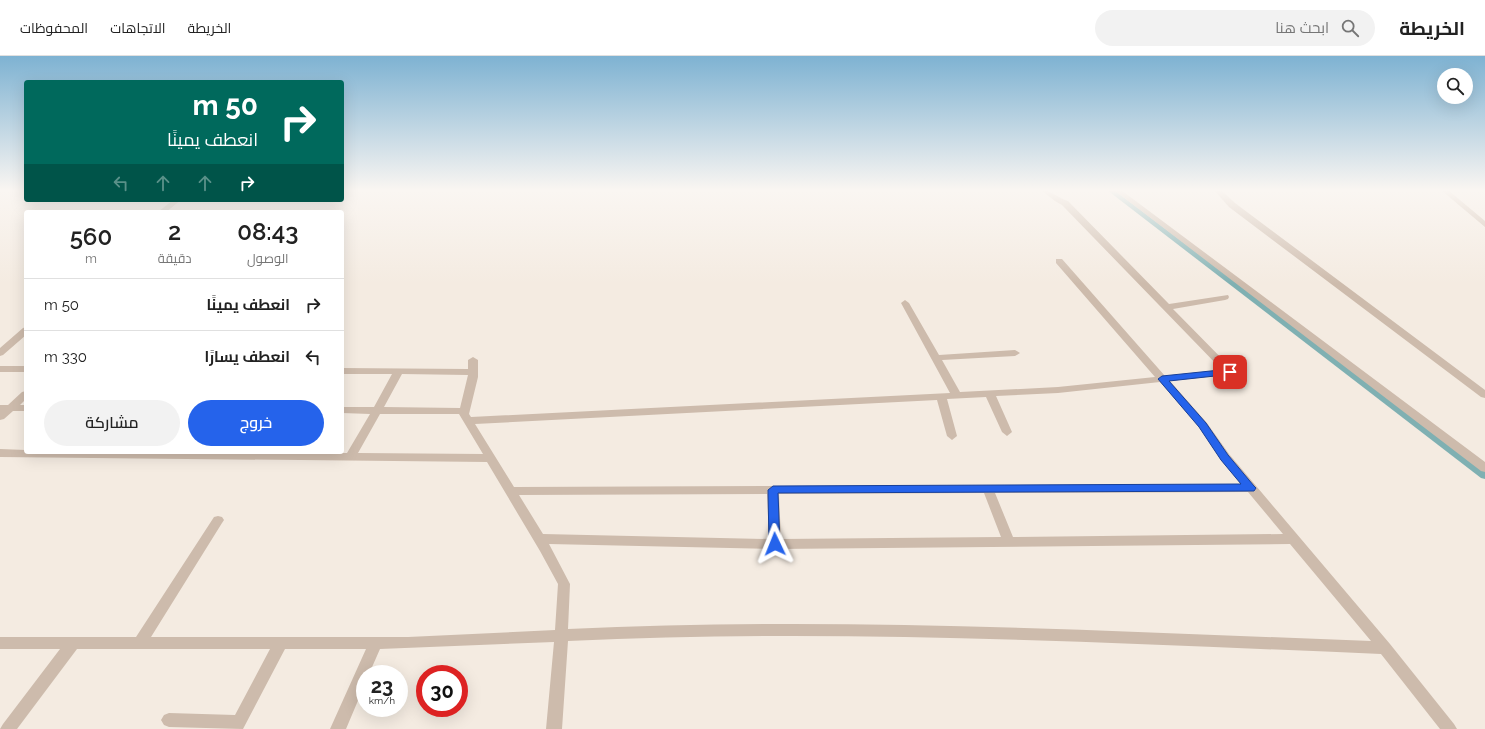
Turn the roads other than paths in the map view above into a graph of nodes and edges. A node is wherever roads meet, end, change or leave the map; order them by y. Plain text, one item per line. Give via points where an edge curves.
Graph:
1 (1083, 221) edge
2 (1159, 221) edge
3 (1254, 221) edge
4 (1059, 261) dead end
5 (1225, 297) dead end
6 (905, 303) dead end
7 (1168, 308) junction
8 (24, 332) edge
9 (0, 353) edge
10 (1015, 353) dead end
11 (936, 358) junction
12 (0, 369) edge
13 (24, 369) edge
14 (344, 371) edge
15 (399, 371) junction
16 (1162, 379) junction
17 (990, 394) junction
18 (24, 395) edge
19 (1485, 395) edge
20 (941, 396) junction
21 (957, 396) junction
22 (5, 408) edge
23 (24, 408) edge
24 (344, 410) edge
25 (377, 410) junction
26 (467, 416) junction
27 (0, 417) edge
28 (1007, 432) dead end
29 (952, 436) dead end
30 (0, 453) edge
31 (24, 453) edge
32 (278, 454) edge
33 (351, 456) junction
34 (492, 458) junction
35 (1485, 468) edge
36 (1250, 488) junction
37 (988, 489) junction
38 (773, 490) junction
39 (511, 491) junction
40 (218, 520) dead end
41 (540, 539) junction
42 (1294, 539) junction
43 (1009, 542) junction
44 (775, 544) junction
45 (562, 636) junction
46 (376, 642) junction
47 (0, 643) edge
48 (73, 644) junction
49 (140, 644) junction
50 (280, 644) junction
51 (1384, 648) junction
52 (169, 720) dead end
53 (237, 725) edge
54 (8, 729) edge
55 (338, 729) edge
56 (554, 729) edge
57 (1449, 729) edge

1 - 7 street
2 - 35 street
3 - 19 street
4 - 16 street
5 - 7 street
6 - 11 street
7 - 16 street via 1230,372
8 - 9 street
10 - 11 street
11 - 21 street
12 - 13 street
14 - 15 street
15 - 25 street
15 - 26 street via 473,366
16 - 17 street
16 - 36 street via 1203,425
17 - 21 street
17 - 28 street
18 - 22 street
20 - 21 street
20 - 26 street
20 - 29 street
22 - 23 street
22 - 27 street
24 - 25 street
25 - 26 street
25 - 33 street
26 - 34 street
30 - 31 street
32 - 33 street
33 - 34 street
34 - 39 street
36 - 37 street
36 - 42 street
37 - 38 street
37 - 43 street
38 - 39 street
38 - 44 street
39 - 41 street
40 - 49 street
41 - 44 street
41 - 45 street via 564,584
42 - 43 street
42 - 51 street
43 - 44 street
45 - 46 street via 408,643
45 - 51 street via 802,630 984,632
45 - 56 street
46 - 50 street
46 - 55 street
47 - 48 street
48 - 49 street
48 - 54 street
49 - 50 street
50 - 53 street
51 - 57 street
52 - 53 street

